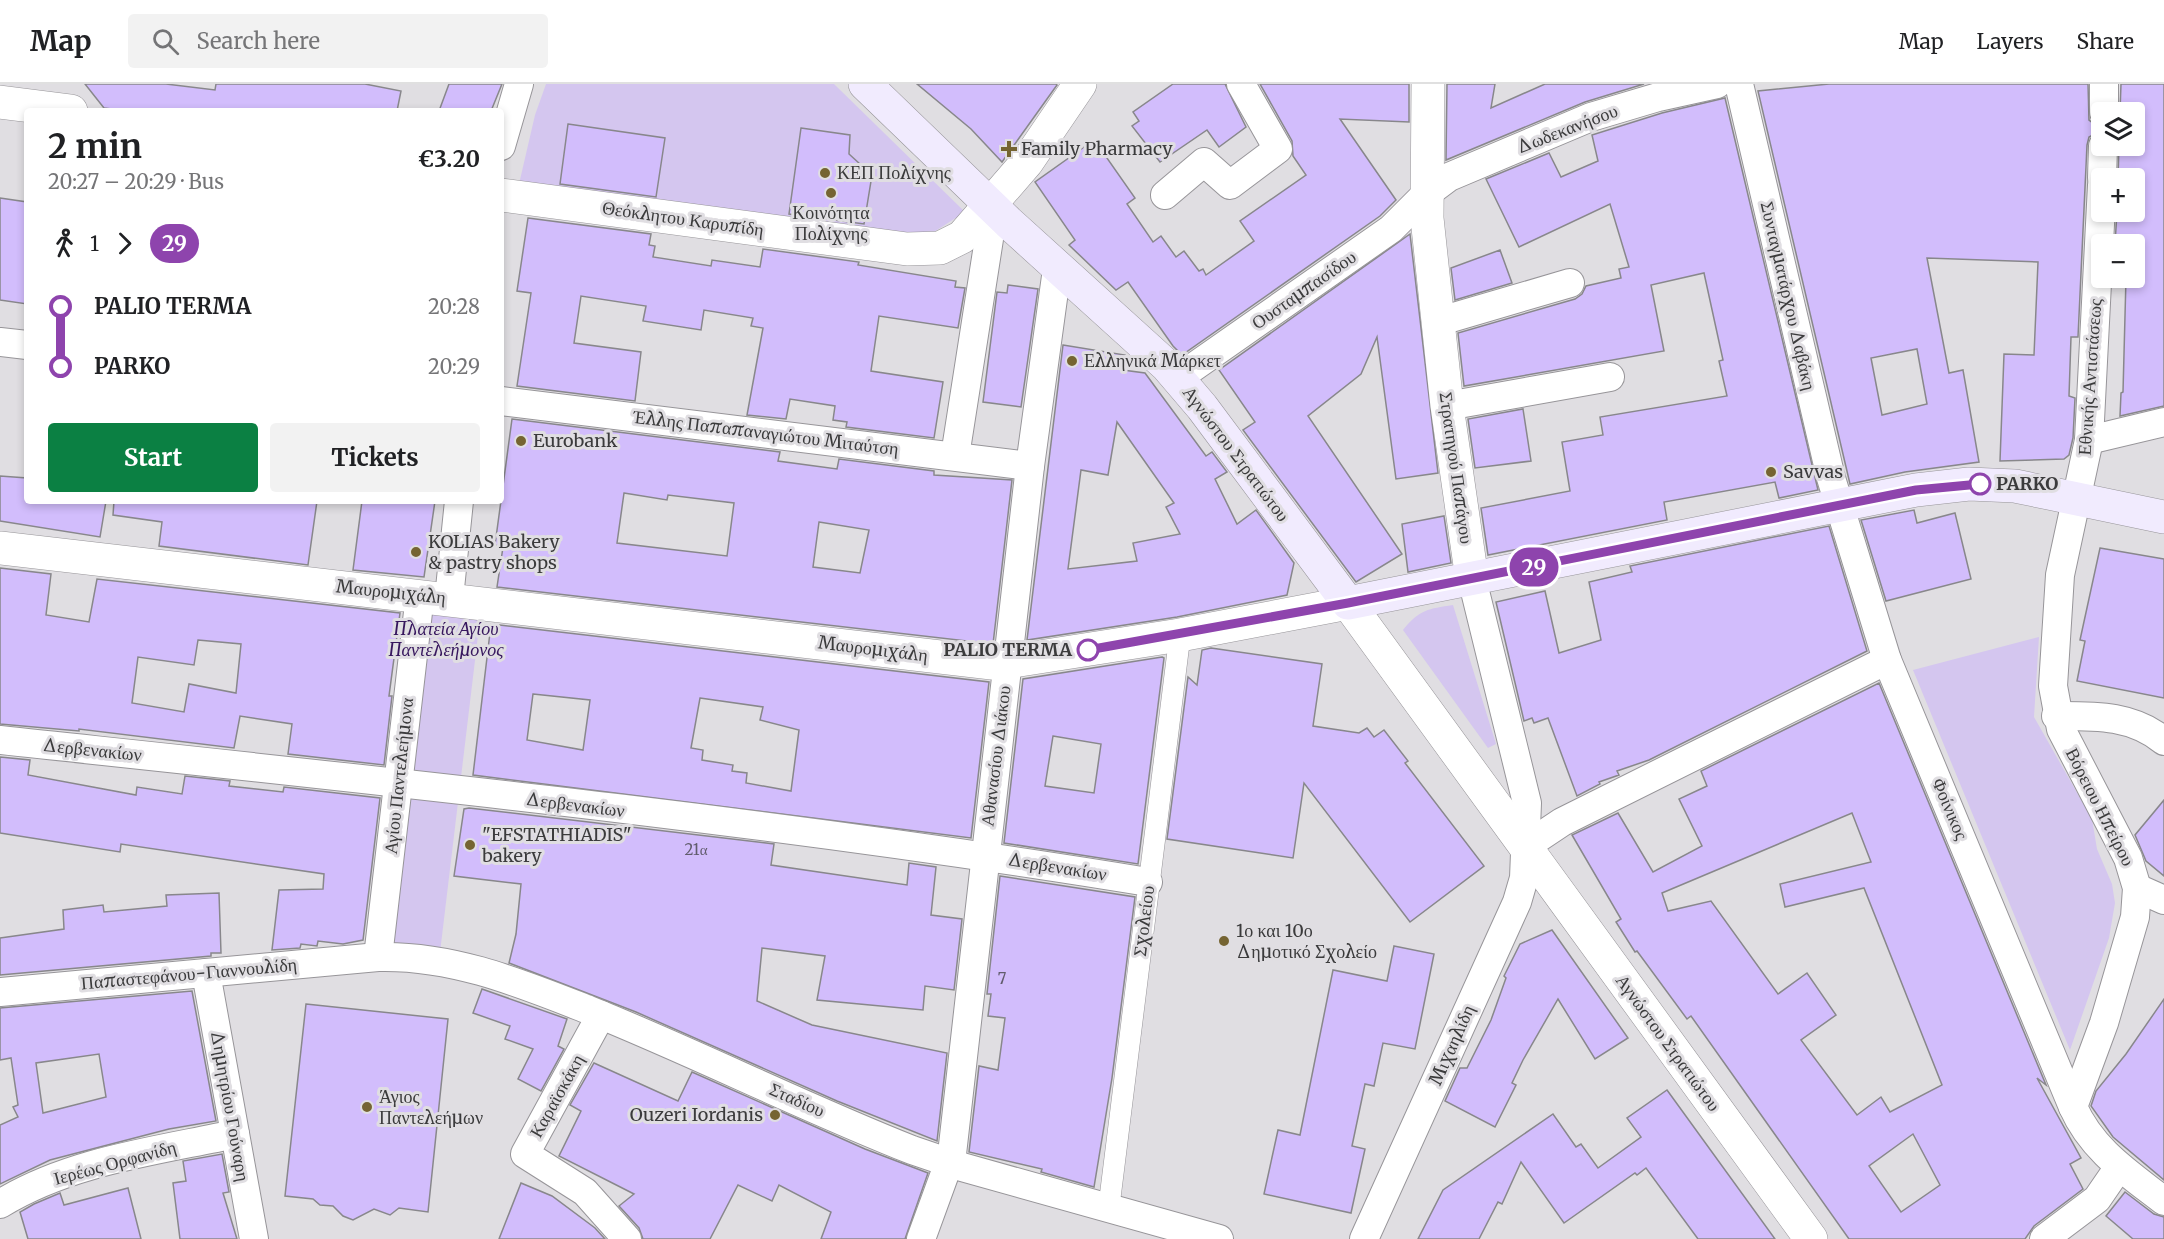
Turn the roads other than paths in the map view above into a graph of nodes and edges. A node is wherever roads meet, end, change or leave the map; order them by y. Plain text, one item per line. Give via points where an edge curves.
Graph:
1 (519, 84) edge
2 (865, 84) edge
3 (1080, 84) edge
4 (1241, 84) edge
5 (1428, 84) edge
6 (1717, 84) edge
7 (1739, 84) edge
8 (2104, 84) edge
9 (0, 102) edge
10 (2104, 102) edge
11 (47, 108) edge
12 (504, 136) edge
13 (504, 195) edge
14 (1166, 195) dead end
15 (1425, 195) junction
16 (992, 206) junction
17 (2100, 222) edge
18 (1057, 269) junction
19 (1570, 283) dead end
20 (1437, 322) junction
21 (0, 342) edge
22 (24, 345) edge
23 (1610, 377) dead end
24 (1178, 378) junction
25 (504, 401) edge
26 (1448, 406) junction
27 (2164, 422) edge
28 (2089, 440) junction
29 (955, 456) junction
30 (1030, 466) junction
31 (2076, 497) junction
32 (458, 504) edge
33 (1838, 507) junction
34 (2164, 517) edge
35 (0, 548) edge
36 (1472, 579) junction
37 (434, 597) junction
38 (1348, 603) junction
39 (1180, 635) junction
40 (1887, 660) junction
41 (1007, 663) junction
42 (2056, 716) junction
43 (0, 740) edge
44 (2164, 741) edge
45 (398, 783) junction
46 (1526, 846) junction
47 (985, 855) junction
48 (1148, 882) junction
49 (2137, 888) junction
50 (2164, 900) edge
51 (378, 957) junction
52 (206, 973) junction
53 (0, 992) edge
54 (601, 1015) junction
55 (2073, 1107) junction
56 (235, 1134) junction
57 (950, 1163) junction
58 (2120, 1167) junction
59 (2164, 1202) edge
60 (0, 1204) edge
61 (1109, 1206) junction
62 (254, 1239) edge
63 (627, 1239) edge
64 (921, 1239) edge
65 (1219, 1239) edge
66 (1364, 1239) edge
67 (1811, 1239) edge
68 (2043, 1239) edge

1 - 12 street
2 - 16 main road, Αγνώστου Στρατιώτου
3 - 16 street, Θεόκλητου Καρυπίδη
4 - 14 street via 1278,149 1230,185 1204,162
5 - 15 street, Στρατηγού Παπάγου
6 - 15 street, Δωδεκανήσου via 1560,128 1449,177
7 - 33 street, Συνταγματάρχου Δαβάκη
8 - 10 street
9 - 11 street
13 - 16 street, Θεόκλητου Καρυπίδη via 918,250 951,244
15 - 20 street, Στρατηγού Παπάγου
15 - 24 street, Ουσταμπασίδου via 1391,229
16 - 18 main road, Αγνώστου Στρατιώτου
16 - 29 street
17 - 28 street, Εθνικής Αντιστάσεως
18 - 24 main road, Αγνώστου Στρατιώτου
18 - 30 street, Αθανασίου Διάκου
19 - 20 street
20 - 26 street, Στρατηγού Παπάγου
21 - 22 street
23 - 26 street
24 - 38 main road, Αγνώστου Στρατιώτου
25 - 29 street, Έλλης Παπαπαναγιώτου Μιταύτση
26 - 36 street, Στρατηγού Παπάγου
27 - 28 street
28 - 31 street, Εθνικής Αντιστάσεως
29 - 30 street, Έλλης Παπαπαναγιώτου Μιταύτση
30 - 41 street, Αθανασίου Διάκου
31 - 33 main road, Μαυρομιχάλη via 2015,486 1969,484 1916,490
31 - 34 main road, Μαυρομιχάλη
31 - 42 street, Βόρειου Ηπείρου via 2059,585 2053,686
32 - 37 street, Αγίου Παντελεήμονα
33 - 36 main road, Μαυρομιχάλη
33 - 40 street, Φοίνικος
35 - 37 street, Μαυρομιχάλη
36 - 38 main road, Μαυρομιχάλη
36 - 46 street, Στρατηγού Παπάγου via 1527,803
37 - 41 street, Μαυρομιχάλη
37 - 45 street, Αγίου Παντελεήμονα
38 - 39 street, Μαυρομιχάλη
38 - 46 street, Αγνώστου Στρατιώτου
39 - 41 street, Μαυρομιχάλη
39 - 48 street, Σχολείου
40 - 46 street via 1562,822
40 - 55 street, Φοίνικος
41 - 47 street, Αθανασίου Διάκου
42 - 44 street via 2115,717
42 - 49 street, Βόρειου Ηπείρου via 2081,772 2128,858
43 - 45 street, Δερβενακίων
45 - 47 street, Δερβενακίων
45 - 51 street, Αγίου Παντελεήμονα
46 - 66 street, Μιχαηλίδη via 1524,878 1517,902
46 - 67 street, Αγνώστου Στρατιώτου
47 - 48 street, Δερβενακίων
47 - 57 street, Αθανασίου Διάκου
48 - 61 street, Σχολείου
49 - 50 street
49 - 55 street, Βόρειου Ηπείρου via 2135,917 2123,964
51 - 52 street, Παπαστεφάνου-Γιαννουλίδη
51 - 54 street, Σταδίου via 423,958 477,970
52 - 53 street, Παπαστεφάνου-Γιαννουλίδη
52 - 56 street, Δημητρίου Γούναρη
54 - 57 street, Σταδίου via 897,1144
54 - 63 street, Καραϊσκάκη via 525,1154 585,1192
55 - 58 street via 2087,1134
56 - 60 street, Ιερέως Ορφανίδη via 66,1173 22,1190
56 - 62 street, Δημητρίου Γούναρη
57 - 61 street, Σταδίου
57 - 64 street, Αθανασίου Διάκου
58 - 59 street
58 - 68 street via 2097,1198
61 - 65 street, Σταδίου

